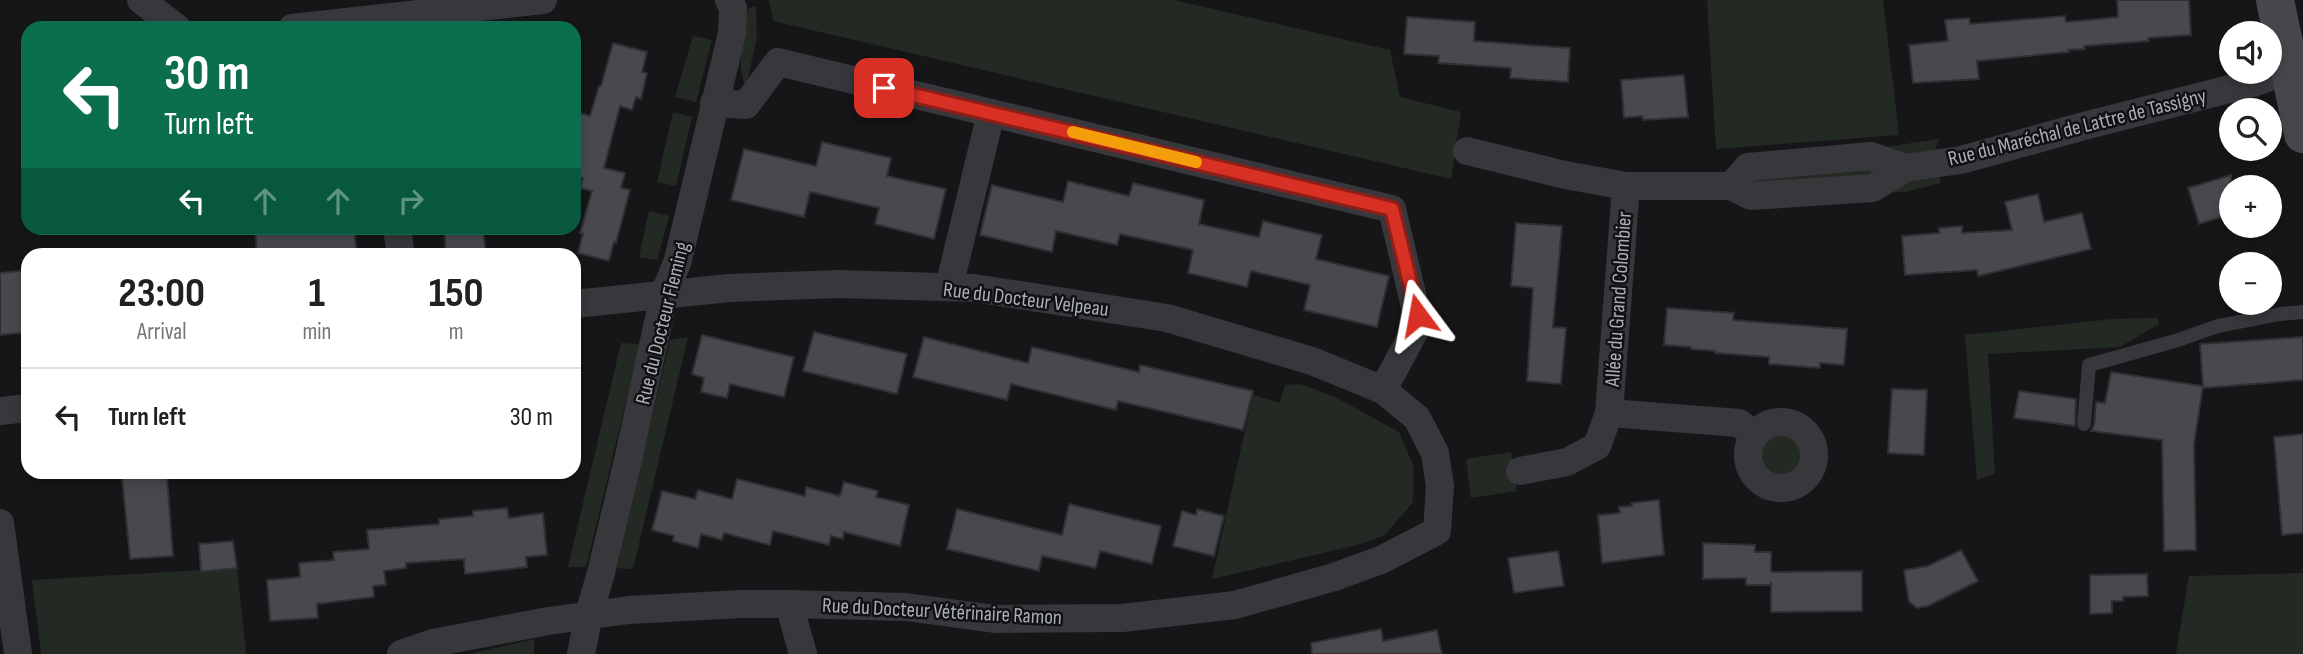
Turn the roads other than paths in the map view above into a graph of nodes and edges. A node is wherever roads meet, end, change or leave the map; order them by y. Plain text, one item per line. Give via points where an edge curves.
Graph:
1 (141, 0) edge
2 (543, 0) edge
3 (729, 0) edge
4 (2274, 0) edge
5 (168, 21) edge
6 (355, 21) edge
7 (2296, 68) edge
8 (714, 103) junction
9 (991, 113) junction
10 (2303, 134) edge
11 (1467, 151) dead end
12 (1626, 186) junction
13 (949, 287) junction
14 (664, 295) junction
15 (581, 303) edge
16 (2303, 312) edge
17 (1383, 390) junction
18 (21, 409) edge
19 (0, 411) edge
20 (1609, 412) junction
21 (2084, 424) dead end
22 (1754, 435) dead end
23 (1435, 453) joint
24 (1520, 471) dead end
25 (0, 523) edge
26 (789, 604) junction
27 (589, 614) junction
28 (18, 654) edge
29 (402, 654) edge
30 (581, 654) edge
31 (803, 654) edge

1 - 5 street
2 - 6 street
3 - 8 street, Rue du Docteur Fleming via 732,33
4 - 7 main road
7 - 10 main road
7 - 12 street, Rue du Maréchal de Lattre de Tassigny via 1961,160 1905,167 1871,156 1748,167 1731,186
8 - 9 street via 746,105 778,62
8 - 14 street, Rue du Docteur Fleming via 678,260
9 - 13 street
9 - 17 street via 1392,209 1418,315 1415,332
11 - 12 street, Rue du Maréchal de Lattre de Tassigny
12 - 20 street, Allée du Grand Colombier
13 - 14 street, Rue du Docteur Velpeau via 839,284
13 - 17 street, Rue du Docteur Velpeau via 1167,318 1312,361
14 - 15 street, Rue du Docteur Velpeau
14 - 27 street, Rue du Docteur Fleming
16 - 21 lane via 2217,326 2089,365
17 - 23 street, Rue du Docteur Velpeau via 1417,418
18 - 19 street
20 - 22 street, Allée du Grand Colombier via 1739,423
20 - 24 street, Allée du Grand Colombier via 1597,446 1567,462
23 - 26 street, Rue du Docteur Vétérinaire Ramon via 1440,486 1437,531 1381,560 1235,606 1122,618 995,619 906,607
25 - 28 street
26 - 27 street, Rue du Docteur Vétérinaire Ramon
26 - 31 street
27 - 29 street, Rue du Docteur Vétérinaire Ramon via 433,643
27 - 30 street, Rue du Docteur Fleming

